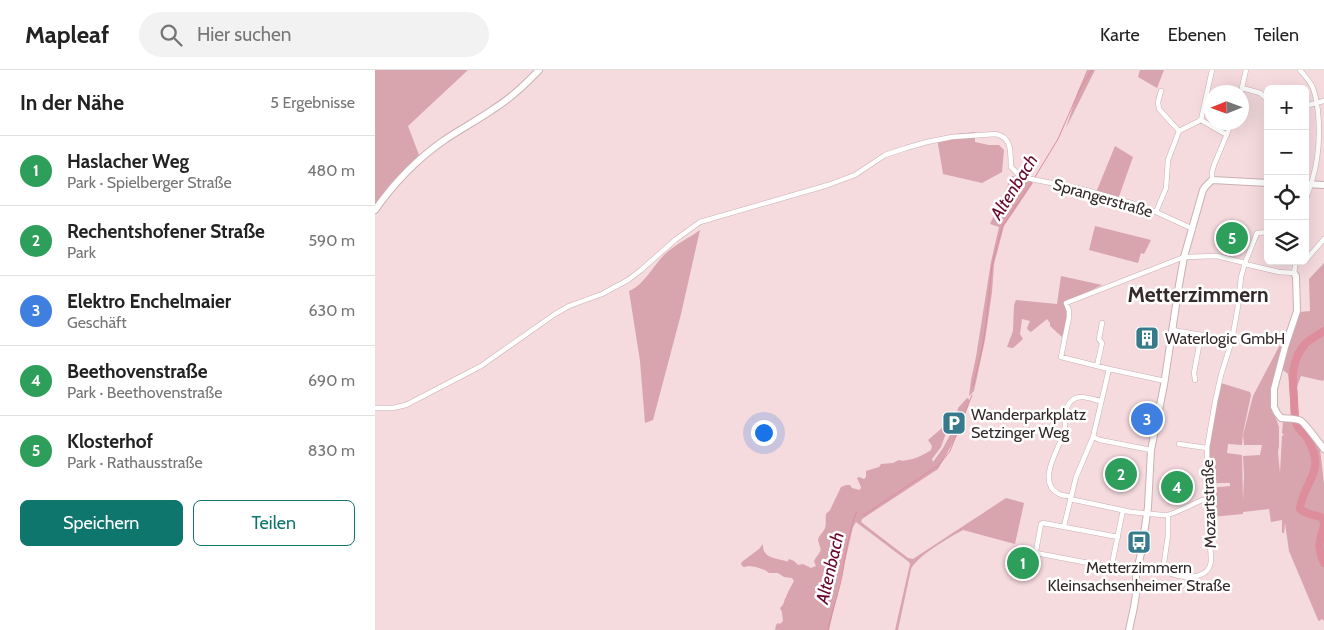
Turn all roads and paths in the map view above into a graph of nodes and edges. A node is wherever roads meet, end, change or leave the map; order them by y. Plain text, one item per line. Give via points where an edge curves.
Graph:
1 (539, 70) edge
2 (1211, 70) edge
3 (1246, 70) edge
4 (1300, 70) edge
5 (1243, 85) edge
6 (1161, 91) dead end
7 (1249, 91) edge
8 (1264, 96) edge
9 (1324, 101) edge
10 (1317, 103) junction
11 (1309, 105) edge
12 (1201, 120) junction
13 (1229, 130) edge
14 (1179, 131) junction
15 (1227, 135) junction
16 (1212, 180) junction
17 (1264, 183) edge
18 (1309, 184) edge
19 (1324, 185) edge
20 (375, 210) edge
21 (1156, 212) junction
22 (1193, 229) junction
23 (1264, 232) edge
24 (1324, 240) edge
25 (1309, 256) edge
26 (1185, 257) junction
27 (1245, 263) junction
28 (1295, 265) edge
29 (1294, 273) junction
30 (1102, 323) dead end
31 (1172, 330) junction
32 (1201, 336) junction
33 (1232, 340) junction
34 (1097, 366) junction
35 (1109, 369) junction
36 (1195, 380) dead end
37 (1165, 381) junction
38 (1101, 401) junction
39 (375, 408) edge
40 (1093, 437) junction
41 (1179, 444) dead end
42 (1207, 448) junction
43 (1324, 449) edge
44 (1151, 450) junction
45 (1070, 497) junction
46 (1207, 501) junction
47 (1123, 510) junction
48 (1147, 513) junction
49 (1167, 515) junction
50 (1064, 526) junction
51 (1118, 537) junction
52 (1129, 630) edge

1 - 20 main road via 493,110 420,159
2 - 12 street
3 - 5 street
4 - 10 street via 1312,85
6 - 14 street via 1159,109
7 - 8 street
9 - 10 street
10 - 11 street
10 - 18 street via 1319,143 1317,163
12 - 14 street
12 - 15 street
13 - 15 street
14 - 21 street via 1168,160 1166,188
15 - 16 street via 1211,172
16 - 17 main road
16 - 22 main road via 1203,190
18 - 19 main road
21 - 22 street, Sprangerstraße
21 - 39 street, Sprangerstraße via 1082,189 1021,177 1011,167 1007,140 996,134 927,142 885,155 855,175 828,185 700,222 628,280 555,314 481,366 406,404
22 - 26 main road
23 - 27 street, Mozartstraße via 1257,233
24 - 25 street
26 - 27 street via 1217,256
26 - 31 main road
26 - 34 street via 1066,303 1069,316 1061,357
27 - 29 street
27 - 33 street, Mozartstraße
28 - 29 street
29 - 43 main road via 1297,311 1274,390 1274,407 1281,418 1301,420
30 - 34 street
31 - 32 street
31 - 37 main road
32 - 33 street
32 - 36 street
33 - 42 street, Mozartstraße via 1219,385
34 - 35 street
35 - 37 street
35 - 38 street
37 - 44 main road
38 - 40 street
38 - 45 street via 1076,398 1066,410 1064,431 1049,476 1055,491
40 - 44 street
40 - 45 street
41 - 42 street, Mozartstraße
42 - 46 street, Mozartstraße
44 - 48 main road
45 - 47 street
45 - 50 street
46 - 49 street via 1202,500
46 - 49 street, Mozartstraße via 1211,565 1199,576 1175,575 1163,570 1168,536
47 - 48 street
47 - 51 street
48 - 49 street
48 - 52 main road
50 - 51 street
50 - 51 street via 1042,523 1037,552 1110,567

